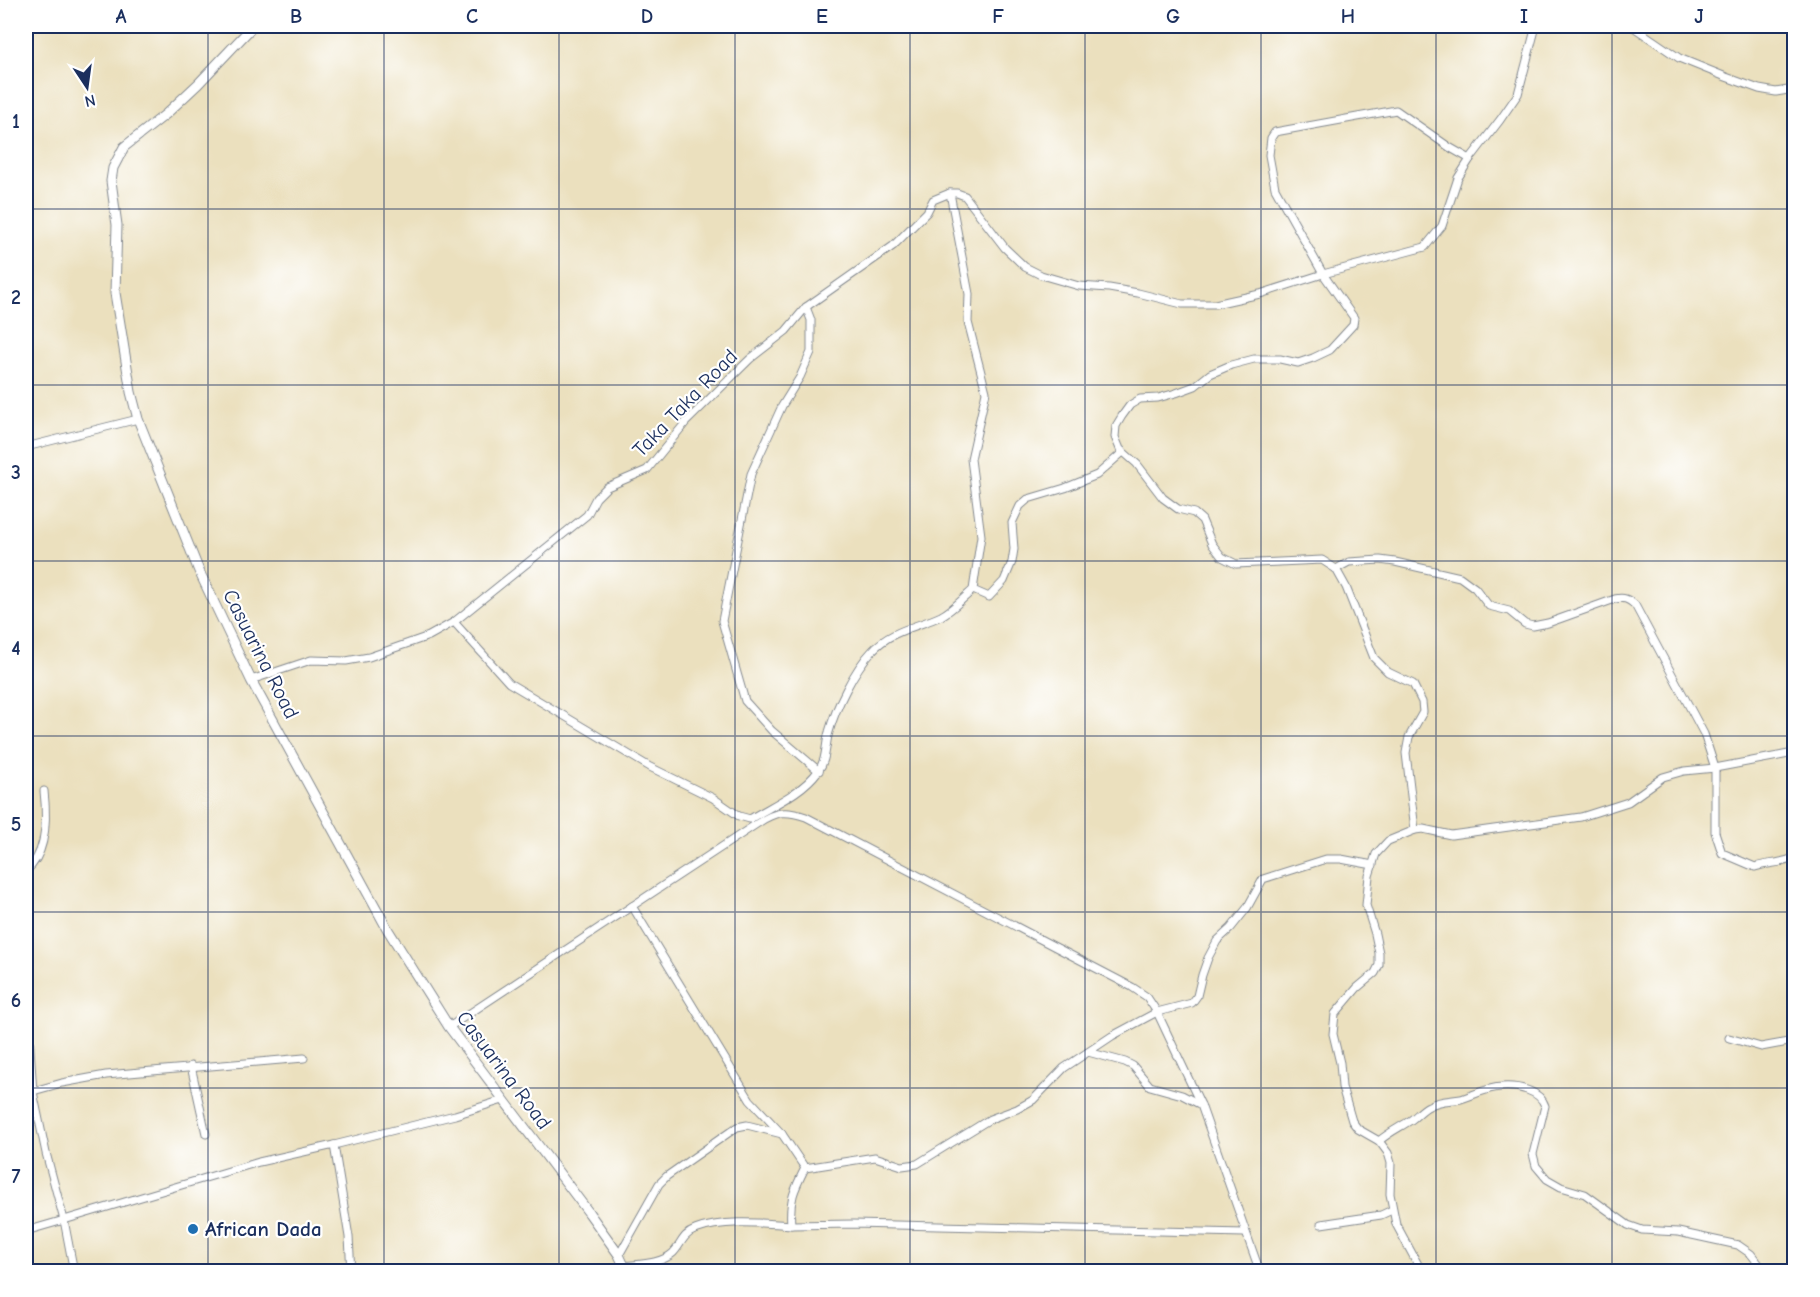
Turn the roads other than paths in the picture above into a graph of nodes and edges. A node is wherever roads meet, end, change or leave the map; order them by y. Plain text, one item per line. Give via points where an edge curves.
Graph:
1 (253, 26) edge
2 (1536, 26) edge
3 (1632, 26) edge
4 (1794, 89) edge
5 (1470, 159) junction
6 (950, 193) junction
7 (1323, 274) junction
8 (806, 307) junction
9 (138, 419) junction
10 (26, 447) edge
11 (1123, 452) junction
12 (1336, 568) junction
13 (974, 590) junction
14 (454, 622) junction
15 (251, 680) junction
16 (1794, 753) edge
17 (1715, 768) junction
18 (819, 771) junction
19 (44, 791) dead end
20 (767, 817) junction
21 (750, 819) junction
22 (1416, 830) junction
23 (1373, 865) junction
24 (1794, 865) edge
25 (26, 871) edge
26 (632, 906) junction
27 (27, 1005) edge
28 (1157, 1011) junction
29 (449, 1027) junction
30 (1729, 1038) dead end
31 (1794, 1041) edge
32 (1088, 1052) junction
33 (304, 1058) dead end
34 (190, 1066) junction
35 (29, 1093) edge
36 (503, 1100) junction
37 (1202, 1106) junction
38 (206, 1134) dead end
39 (782, 1134) junction
40 (1379, 1141) junction
41 (334, 1145) junction
42 (805, 1168) junction
43 (1392, 1210) junction
44 (63, 1220) junction
45 (1321, 1224) dead end
46 (791, 1225) junction
47 (26, 1231) edge
48 (1245, 1233) junction
49 (619, 1256) junction
50 (626, 1269) edge
51 (74, 1272) edge
52 (351, 1272) edge
53 (1260, 1272) edge
54 (1422, 1272) edge
55 (1765, 1272) edge

1 - 9 street, Casuarina Road via 198,84 124,147 113,168 117,225 115,293 130,392
2 - 5 street via 1518,94
3 - 4 street via 1679,58 1726,77 1759,89
5 - 7 street via 1458,178 1442,226 1425,247
5 - 7 street via 1396,110 1275,132 1270,138 1269,155 1275,188
6 - 7 street via 965,196 1005,248 1025,267 1059,282 1138,293 1182,304 1215,304
6 - 8 street, Taka Taka Road via 933,200 927,212 893,246
6 - 13 street via 969,294 968,322 986,392 971,459 981,536
7 - 11 street via 1355,322 1330,350 1298,363 1254,359 1210,374 1195,386 1176,393 1140,399 1130,405 1116,426 1115,437
8 - 14 street, Taka Taka Road via 786,331 750,359 686,422 647,470 607,487 587,515
8 - 18 street via 811,320 811,352 751,474 722,621 745,701 772,731
9 - 10 street
9 - 15 street, Casuarina Road via 199,571
11 - 12 street via 1163,498 1202,520 1212,544 1236,564 1322,560
11 - 13 street via 1097,475 1028,499 1020,506 1012,523 1014,549 1004,581 989,597
12 - 17 street via 1349,562 1380,560 1460,577 1490,606 1511,612 1533,627 1615,599 1630,600 1704,734
12 - 22 street via 1374,658 1388,672 1413,684 1422,702 1423,712 1409,737 1406,753
13 - 18 street via 943,615 895,633 872,651 838,708
14 - 15 street, Taka Taka Road via 429,636 369,657 311,660
14 - 21 street via 509,683 650,767
15 - 29 street, Casuarina Road via 388,930
16 - 17 street
17 - 22 street via 1663,777 1628,802 1581,817 1451,835
17 - 24 street via 1715,832 1722,853 1755,867 1791,859
18 - 21 street via 803,787
19 - 25 street via 44,836 36,860
20 - 21 street
20 - 26 street
20 - 28 street via 791,812 806,816 1132,987
22 - 23 street via 1388,841 1376,854
23 - 28 street via 1326,859 1263,879 1247,908 1217,941 1195,1000
23 - 40 street via 1366,905 1379,965 1335,1014 1333,1034 1352,1121
26 - 29 street
26 - 39 street via 750,1100
27 - 35 street
28 - 32 street
28 - 37 street
29 - 36 street, Casuarina Road
30 - 31 street via 1761,1047
32 - 37 street via 1133,1066 1150,1086 1182,1095
32 - 42 street via 1064,1068 1033,1100 990,1119 917,1164 902,1166 875,1157
33 - 34 street
34 - 35 street via 106,1075
34 - 38 street
35 - 44 street
36 - 41 street
36 - 49 street, Casuarina Road
37 - 48 street
39 - 42 street
39 - 49 street via 747,1125 737,1127 667,1176 650,1198
40 - 43 street via 1392,1163
40 - 55 street via 1428,1106 1443,1100 1501,1087 1528,1090 1539,1095 1545,1106 1533,1154 1536,1166 1547,1179 1586,1194 1628,1225 1642,1230 1678,1232 1738,1245
41 - 44 street via 259,1162
41 - 52 street
42 - 46 street via 789,1207
43 - 45 street
43 - 54 street
44 - 47 street
44 - 51 street
46 - 48 street
46 - 50 street via 739,1223 696,1229 663,1260
48 - 53 street
49 - 50 street, Casuarina Road

